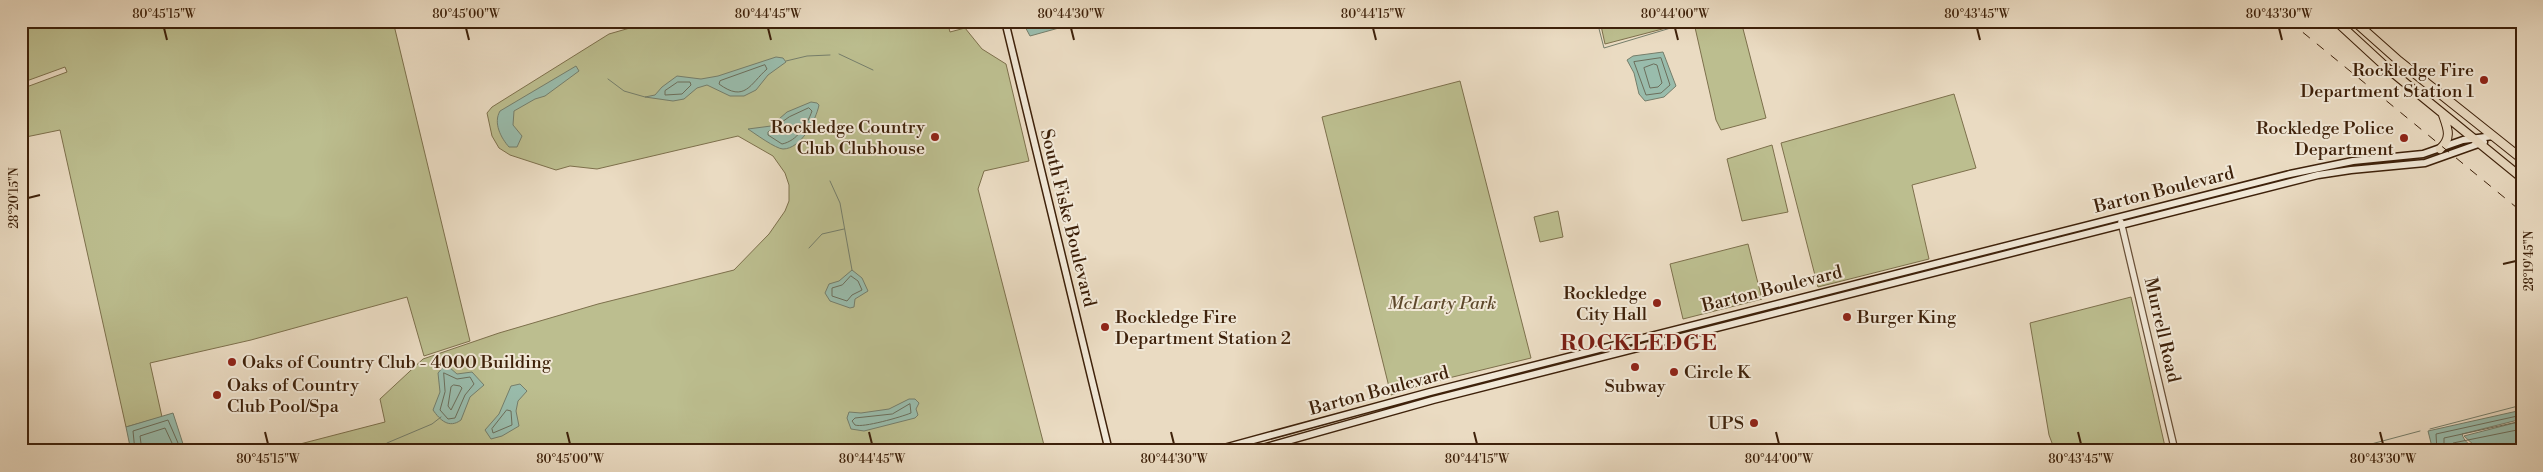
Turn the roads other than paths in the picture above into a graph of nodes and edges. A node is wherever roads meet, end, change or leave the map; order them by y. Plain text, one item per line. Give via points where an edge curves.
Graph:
1 (1005, 21) edge
2 (2336, 21) edge
3 (2344, 21) edge
4 (2355, 22) edge
5 (2442, 114) junction
6 (2493, 136) junction
7 (2477, 141) junction
8 (2440, 149) junction
9 (2522, 159) edge
10 (2290, 174) junction
11 (2522, 178) edge
12 (2292, 182) junction
13 (2230, 189) junction
14 (2232, 198) junction
15 (2120, 217) junction
16 (2122, 225) junction
17 (2055, 233) junction
18 (2029, 249) junction
19 (1924, 267) junction
20 (1894, 274) junction
21 (1909, 279) junction
22 (1866, 290) junction
23 (1722, 318) junction
24 (1724, 327) junction
25 (1570, 356) junction
26 (1572, 364) junction
27 (1109, 451) edge
28 (1213, 451) edge
29 (1252, 451) edge
30 (2175, 451) edge

1 - 27 main road, South Fiske Boulevard
2 - 5 main road
3 - 4 main road
4 - 6 main road
5 - 7 main road
5 - 8 main road via 2449,135
6 - 7 main road, Barton Boulevard
6 - 9 main road
7 - 8 main road, Barton Boulevard
7 - 11 main road
7 - 12 main road, Barton Boulevard via 2425,163 2351,170
8 - 10 main road, Barton Boulevard via 2403,158 2353,161
10 - 12 main road
10 - 13 main road, Barton Boulevard
12 - 14 main road, Barton Boulevard
13 - 14 main road
13 - 15 main road, Barton Boulevard
14 - 16 main road, Barton Boulevard
15 - 16 street, Murrell Road
15 - 17 main road, Barton Boulevard
16 - 18 main road, Barton Boulevard
16 - 30 street, Murrell Road
17 - 18 main road via 2033,242
17 - 19 main road, Barton Boulevard
18 - 21 main road, Barton Boulevard
19 - 20 main road, Barton Boulevard
19 - 21 main road
20 - 22 main road
20 - 23 main road, Barton Boulevard
21 - 22 main road, Barton Boulevard
22 - 24 main road, Barton Boulevard
23 - 24 main road
23 - 25 main road, Barton Boulevard
24 - 26 main road, Barton Boulevard
25 - 26 main road
25 - 28 main road, Barton Boulevard
26 - 29 main road, Barton Boulevard

